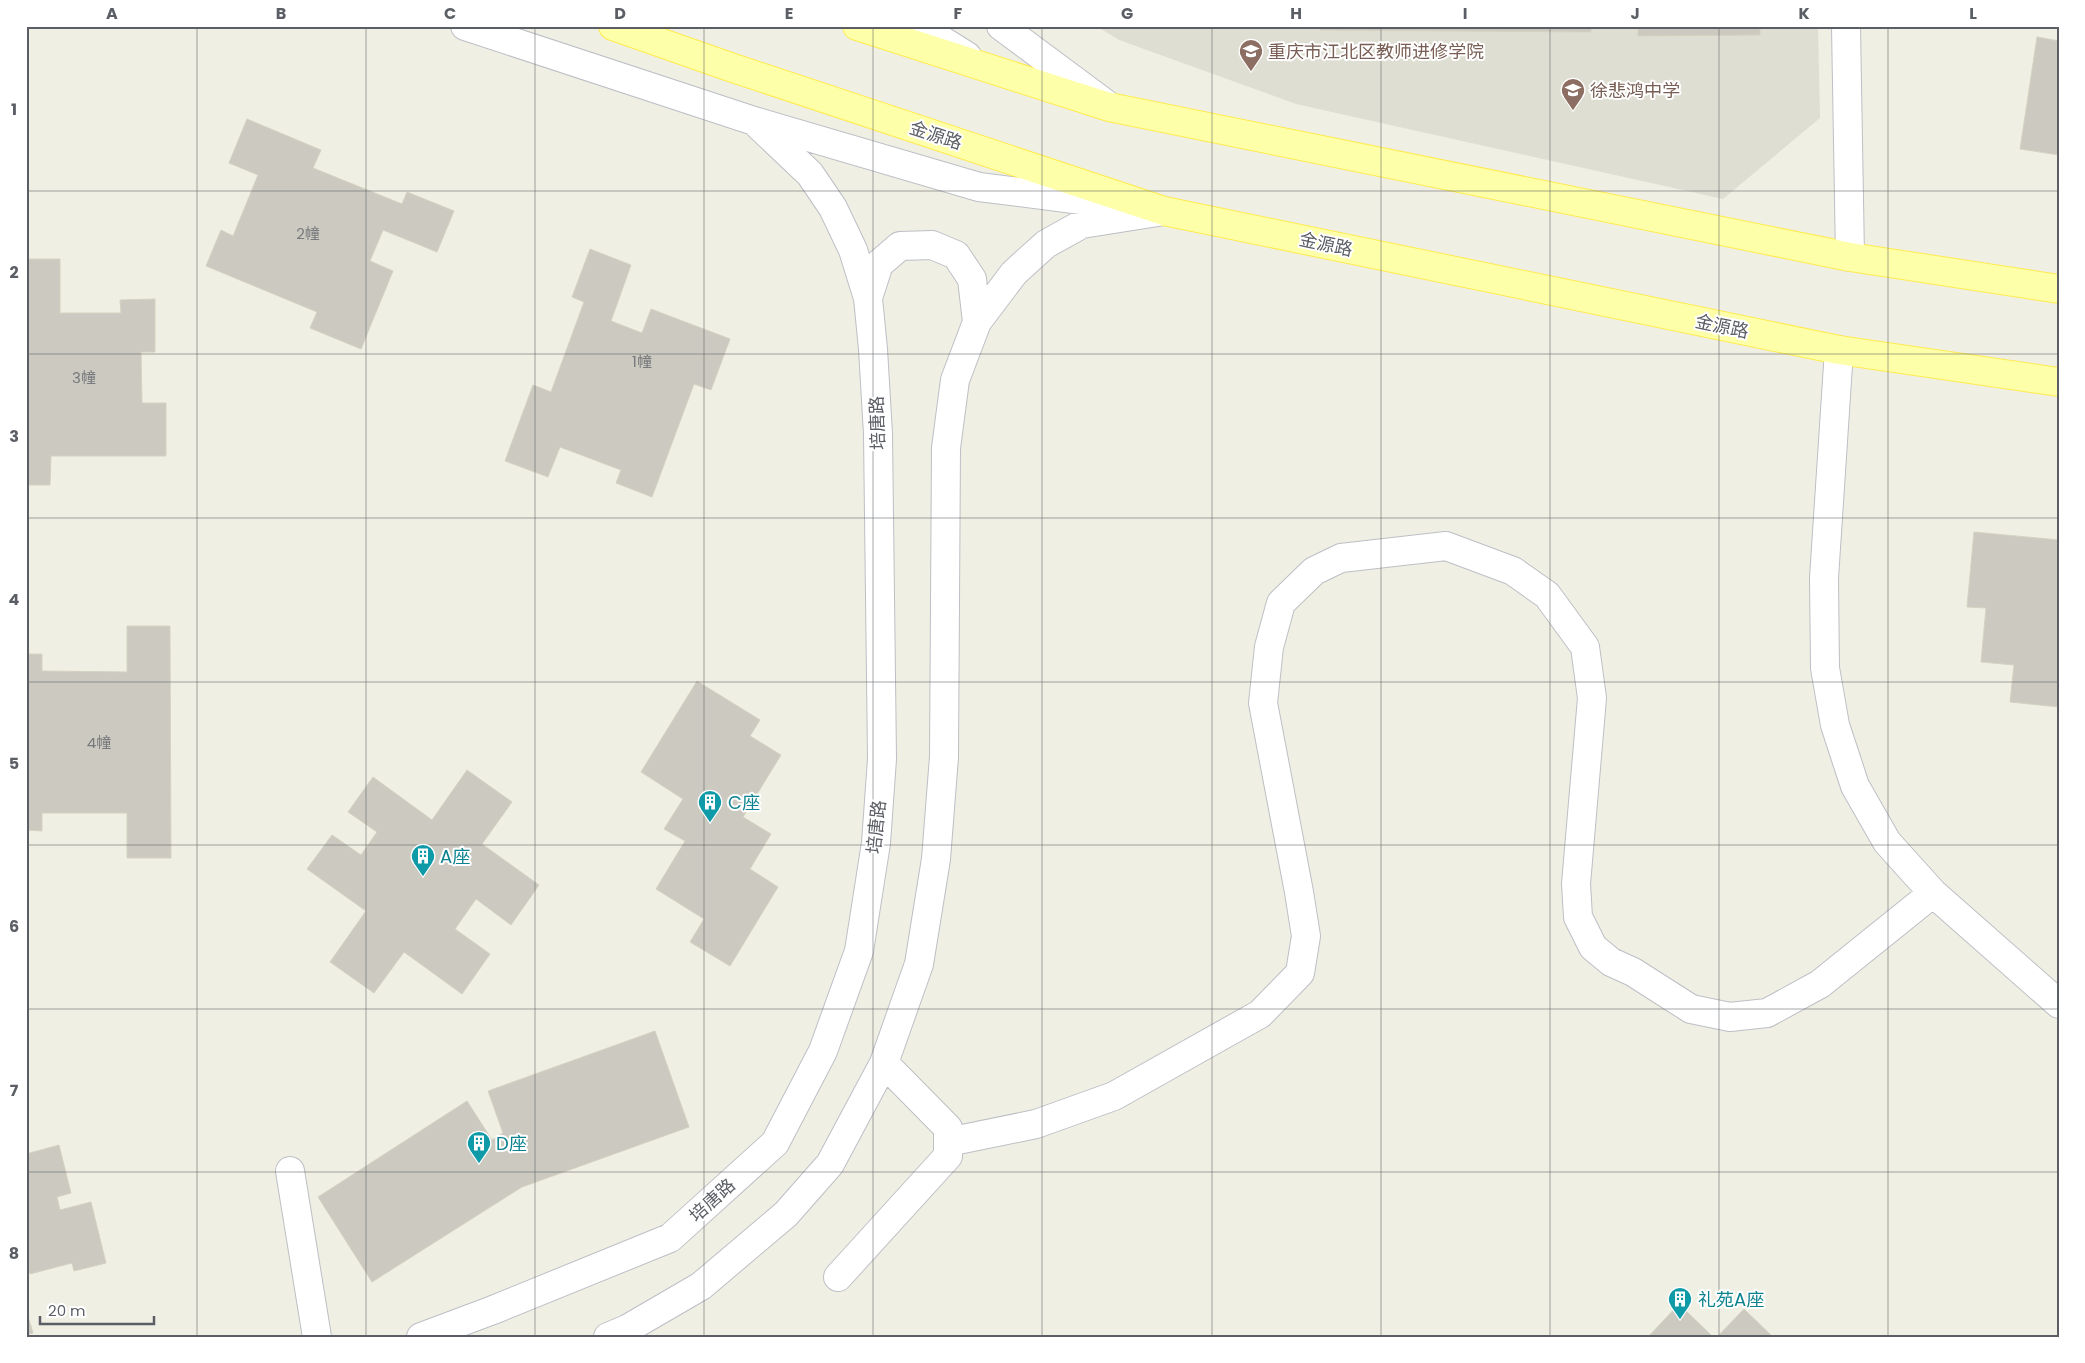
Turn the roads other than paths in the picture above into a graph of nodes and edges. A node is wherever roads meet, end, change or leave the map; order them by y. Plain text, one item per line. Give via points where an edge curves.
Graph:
1 (465, 26) edge
2 (613, 26) edge
3 (857, 26) edge
4 (918, 26) edge
5 (1001, 26) edge
6 (1846, 26) edge
7 (983, 66) junction
8 (1109, 106) junction
9 (754, 121) junction
10 (1164, 211) junction
11 (1850, 257) junction
12 (2059, 289) edge
13 (868, 298) junction
14 (977, 322) junction
15 (1839, 350) junction
16 (2059, 382) edge
17 (1933, 893) junction
18 (2059, 1004) edge
19 (884, 1063) junction
20 (948, 1142) junction
21 (290, 1171) dead end
22 (838, 1277) dead end
23 (317, 1337) edge
24 (421, 1337) edge
25 (608, 1337) edge

1 - 9 street
2 - 10 main road, 金源路
3 - 7 main road
4 - 7 street
5 - 8 street
6 - 11 street
7 - 8 main road
8 - 11 main road
9 - 10 street via 979,186
9 - 13 street, 培唐路 via 810,174 833,208 853,250
10 - 14 street via 1082,224 1046,244 1014,273
10 - 15 main road, 金源路
11 - 12 main road
13 - 14 street via 879,264 900,246 932,244 956,255 972,278
13 - 24 street, 培唐路 via 878,434 882,759 876,842 859,951 823,1051 775,1143 670,1238
14 - 19 street via 955,380 946,448 944,756 936,859 919,964
15 - 16 main road, 金源路
15 - 17 street via 1824,578 1825,668 1835,725 1855,786 1887,842
17 - 18 street
17 - 20 street via 1820,984 1767,1013 1730,1017 1691,1009 1633,972 1611,962 1593,947 1578,917 1576,884 1592,698 1585,647 1547,595 1513,571 1446,546 1341,558 1314,570 1281,603 1269,647 1263,703 1306,936 1300,973 1260,1014 1114,1096 1036,1124
19 - 20 street via 948,1128
19 - 25 street via 830,1164 786,1214 701,1286
20 - 22 street via 948,1156
21 - 23 street

